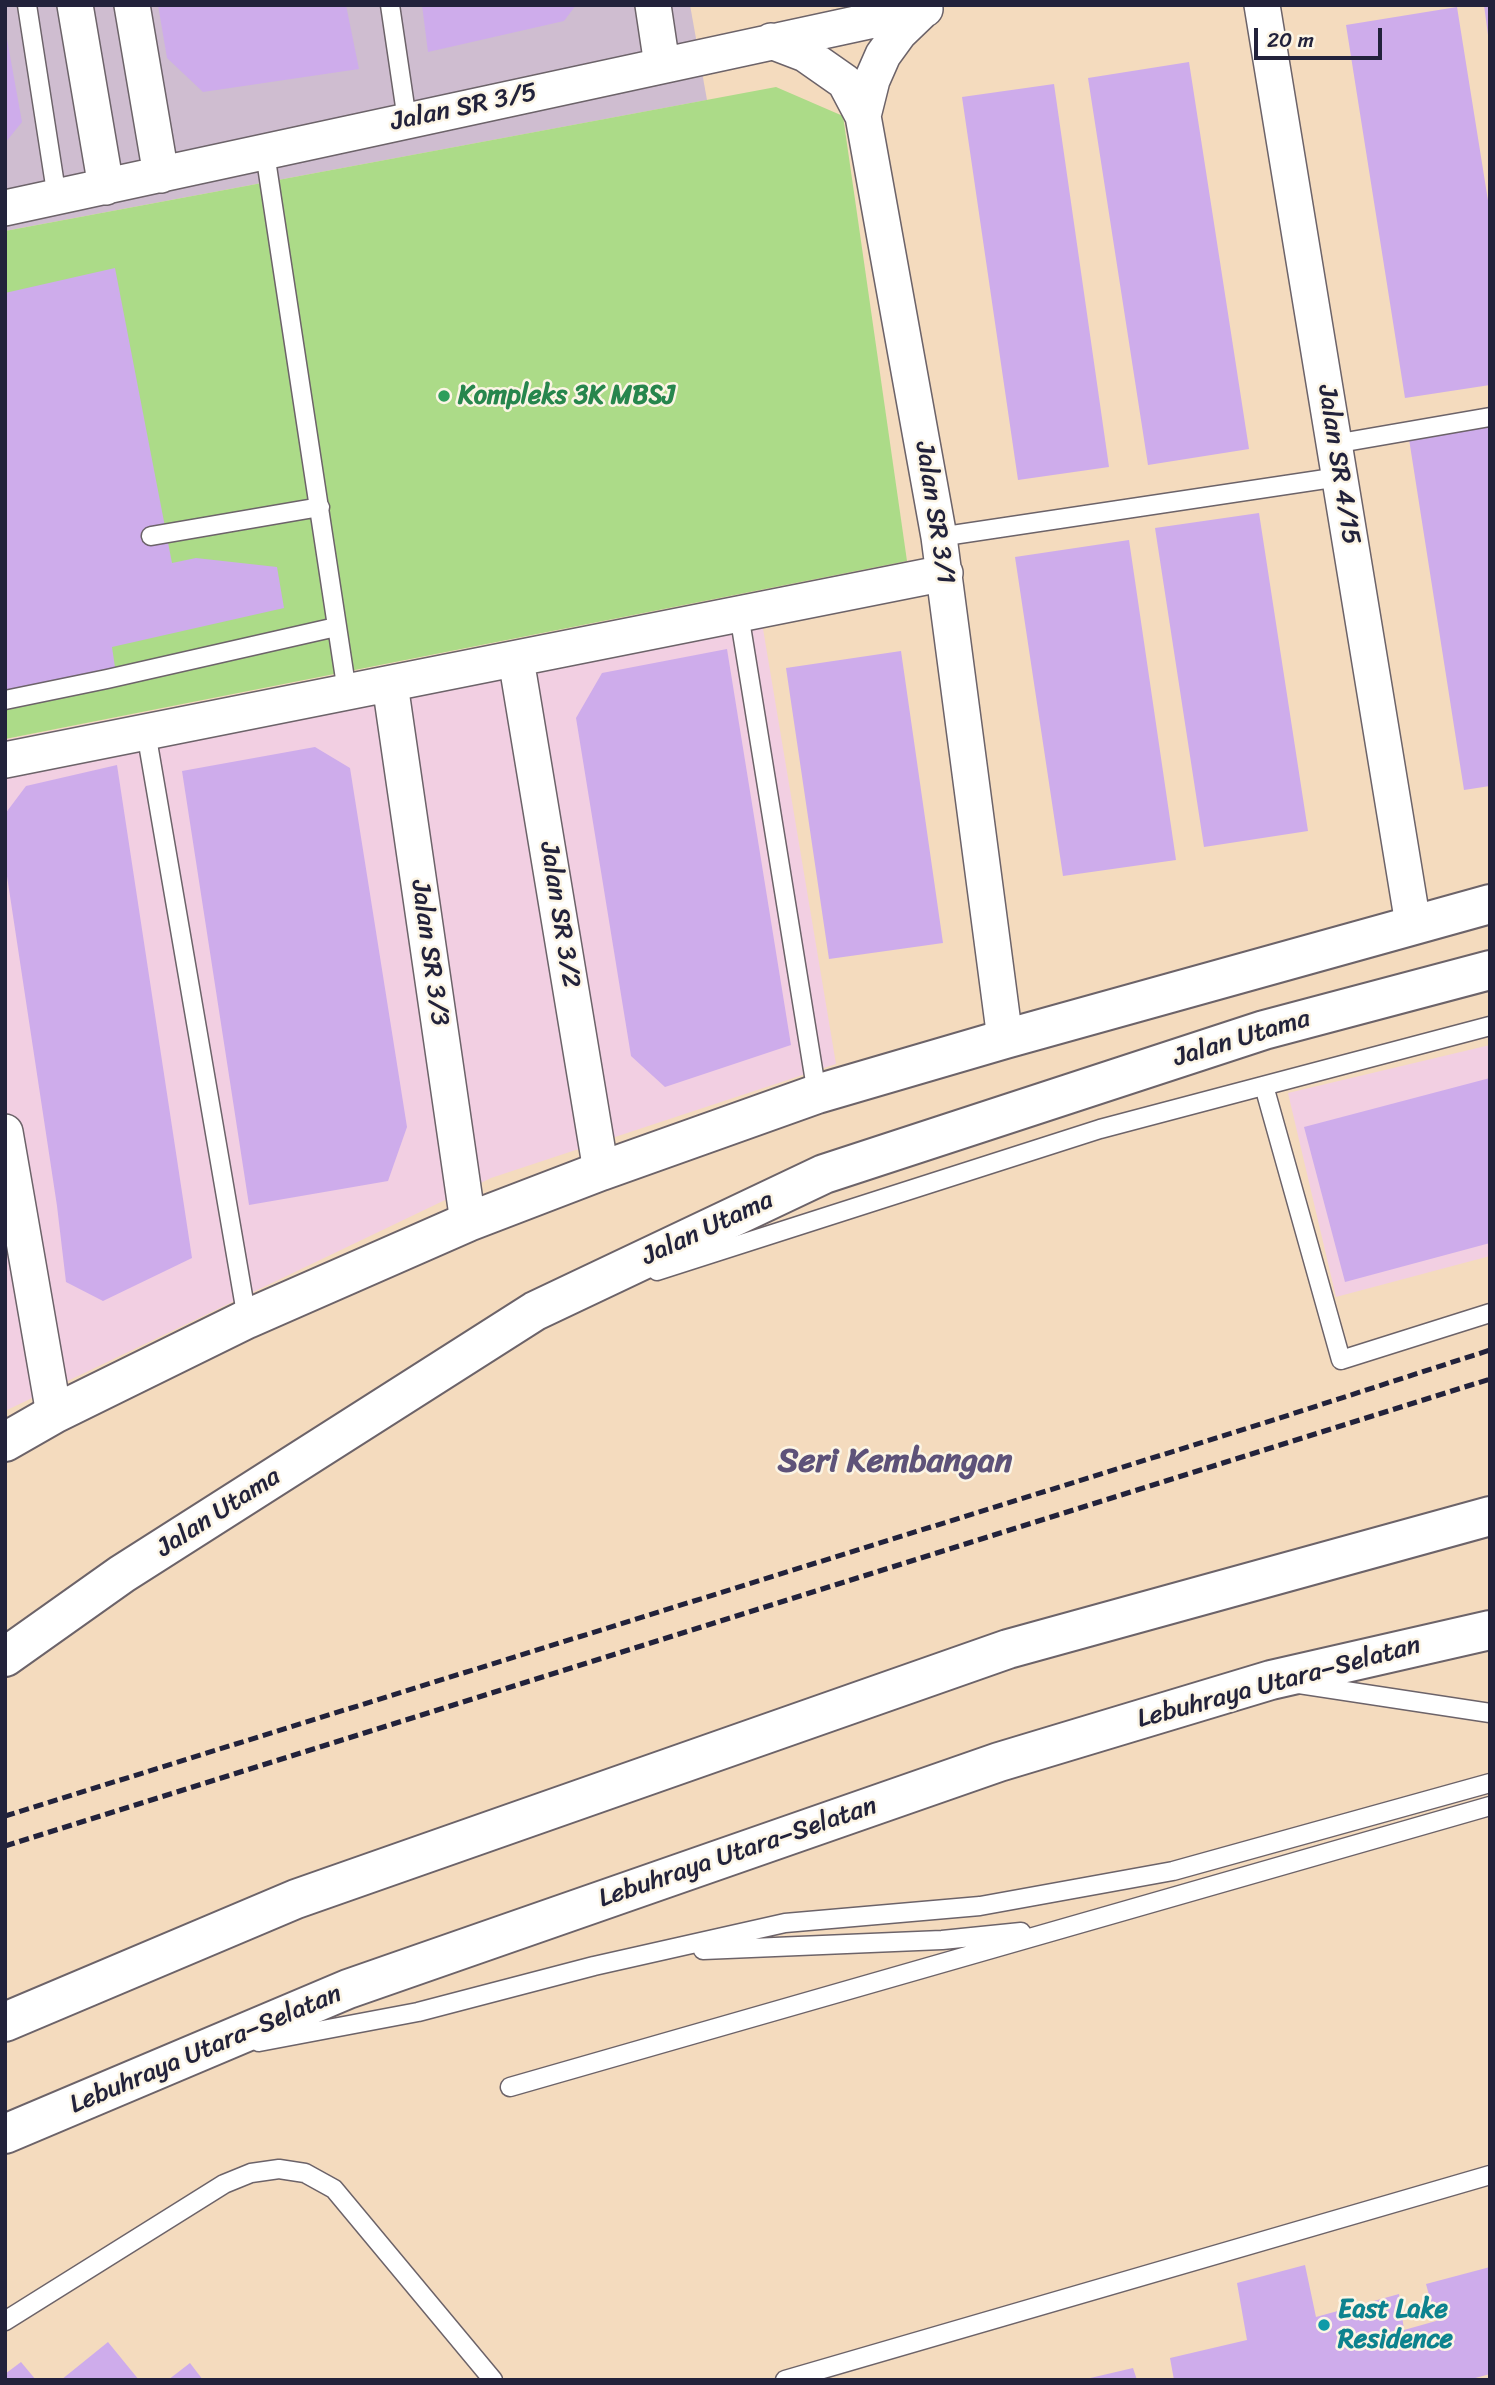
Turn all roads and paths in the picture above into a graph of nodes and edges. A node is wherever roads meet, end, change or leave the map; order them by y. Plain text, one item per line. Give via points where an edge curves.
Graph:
1 (27, 5) edge
2 (75, 5) edge
3 (132, 5) edge
4 (390, 5) edge
5 (653, 5) edge
6 (1262, 5) edge
7 (933, 7) edge
8 (771, 41) junction
9 (662, 65) junction
10 (863, 116) junction
11 (407, 120) junction
12 (265, 153) junction
13 (161, 176) junction
14 (106, 187) junction
15 (57, 198) junction
16 (5, 208) edge
17 (1490, 417) edge
18 (1337, 460) junction
19 (320, 507) junction
20 (151, 536) dead end
21 (939, 537) junction
22 (945, 573) junction
23 (739, 614) junction
24 (337, 627) junction
25 (516, 659) junction
26 (390, 684) junction
27 (347, 692) junction
28 (5, 699) edge
29 (145, 732) junction
30 (5, 760) edge
31 (1490, 904) edge
32 (1413, 924) junction
33 (1490, 970) edge
34 (1490, 1026) edge
35 (1005, 1039) junction
36 (1264, 1086) junction
37 (817, 1094) junction
38 (5, 1132) edge
39 (601, 1171) junction
40 (468, 1222) junction
41 (535, 1311) junction
42 (1490, 1313) edge
43 (247, 1319) junction
44 (54, 1414) junction
45 (5, 1442) edge
46 (1490, 1516) edge
47 (122, 1574) junction
48 (5, 1629) edge
49 (1490, 1630) edge
50 (5, 1657) edge
51 (1271, 1680) junction
52 (1490, 1713) edge
53 (1490, 1783) edge
54 (1490, 1806) edge
55 (1070, 1927) junction
56 (656, 1952) junction
57 (5, 2022) edge
58 (197, 2054) junction
59 (510, 2087) dead end
60 (5, 2134) edge
61 (1490, 2175) edge
62 (5, 2321) edge
63 (493, 2380) edge
64 (785, 2380) edge

1 - 15 lane
2 - 14 street
3 - 13 street
4 - 11 lane
5 - 9 street
6 - 18 street, Jalan SR 4/15
7 - 8 street, Jalan SR 3/5
7 - 10 street, Jalan SR 3/1 via 899,33 883,55
8 - 9 street, Jalan SR 3/5
8 - 10 street via 805,54 845,82
9 - 11 street, Jalan SR 3/5
10 - 21 street, Jalan SR 3/1
11 - 12 street, Jalan SR 3/5
12 - 13 street, Jalan SR 3/5
12 - 19 lane
13 - 14 street, Jalan SR 3/5
14 - 15 street, Jalan SR 3/5
15 - 16 street, Jalan SR 3/5
17 - 18 lane
18 - 21 lane
18 - 32 street, Jalan SR 4/15
19 - 20 lane
19 - 24 lane
21 - 22 street, Jalan SR 3/1
22 - 23 street
22 - 35 street, Jalan SR 3/1
23 - 25 street
23 - 37 lane
24 - 27 lane
24 - 28 lane
25 - 26 street
25 - 39 street, Jalan SR 3/2
26 - 27 street
26 - 40 street, Jalan SR 3/3
27 - 29 street
29 - 30 street
29 - 43 lane
31 - 32 main road
32 - 35 main road
33 - 41 main road, Jalan Utama via 1264,1030 824,1174
34 - 36 lane
35 - 37 main road
36 - 41 lane via 1100,1129
36 - 42 lane via 1341,1360
37 - 39 main road
38 - 44 street
39 - 40 main road
40 - 43 main road
41 - 47 main road, Jalan Utama
43 - 44 main road
44 - 45 main road
46 - 57 main road via 1008,1648 296,1899
47 - 48 main road
47 - 50 main road, Jalan Utama
49 - 51 main road, Lebuhraya Utara–Selatan
51 - 52 lane
51 - 58 main road, Lebuhraya Utara–Selatan via 999,1762 348,1989
53 - 56 lane via 1173,1871 980,1906 785,1923
54 - 55 lane
55 - 56 lane via 942,1940
55 - 59 lane
56 - 58 lane via 418,2012
58 - 60 main road, Lebuhraya Utara–Selatan
61 - 64 lane
62 - 63 lane via 224,2184 251,2173 279,2169 305,2173 334,2189

